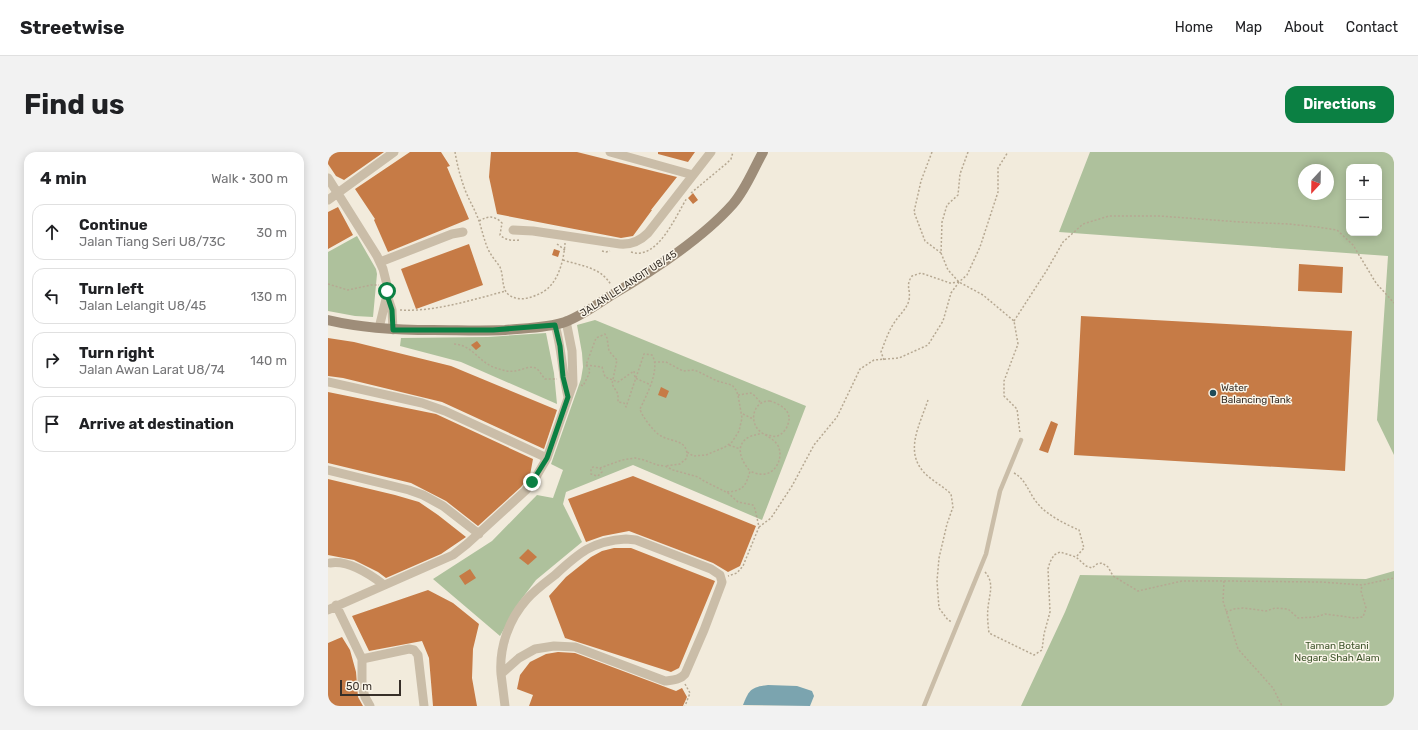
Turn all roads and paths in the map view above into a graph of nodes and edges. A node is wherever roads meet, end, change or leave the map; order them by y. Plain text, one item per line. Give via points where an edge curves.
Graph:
1 (394, 152) edge
2 (455, 152) edge
3 (610, 152) edge
4 (710, 152) edge
5 (762, 152) edge
6 (932, 152) edge
7 (968, 152) edge
8 (1008, 152) edge
9 (693, 175) junction
10 (328, 178) edge
11 (338, 193) junction
12 (328, 200) edge
13 (513, 230) dead end
14 (463, 232) dead end
15 (566, 236) junction
16 (941, 253) junction
17 (563, 260) junction
18 (380, 262) junction
19 (959, 282) junction
20 (328, 284) edge
21 (387, 285) junction
22 (506, 291) junction
23 (616, 293) junction
24 (387, 295) junction
25 (1394, 303) edge
26 (392, 310) junction
27 (328, 320) edge
28 (566, 321) junction
29 (1014, 321) junction
30 (555, 325) junction
31 (379, 328) junction
32 (393, 330) junction
33 (454, 344) dead end
34 (884, 360) junction
35 (654, 362) junction
36 (586, 365) junction
37 (635, 378) junction
38 (612, 380) junction
39 (328, 382) edge
40 (569, 384) junction
41 (651, 385) junction
42 (738, 395) junction
43 (928, 400) dead end
44 (761, 403) junction
45 (742, 413) junction
46 (753, 418) junction
47 (762, 433) junction
48 (1021, 440) joint
49 (729, 445) junction
50 (740, 449) junction
51 (687, 452) junction
52 (547, 458) junction
53 (665, 466) junction
54 (600, 468) junction
55 (328, 470) edge
56 (750, 471) junction
57 (1009, 471) junction
58 (726, 492) junction
59 (759, 527) junction
60 (479, 534) junction
61 (1076, 557) junction
62 (330, 563) dead end
63 (979, 570) junction
64 (720, 575) junction
65 (1394, 578) edge
66 (1224, 581) junction
67 (384, 585) junction
68 (1362, 585) junction
69 (332, 608) edge
70 (1226, 612) junction
71 (957, 625) junction
72 (362, 659) junction
73 (501, 674) junction
74 (679, 679) junction
75 (370, 706) edge
76 (424, 706) edge
77 (505, 706) edge
78 (685, 706) edge
79 (924, 706) edge
80 (1282, 706) edge

1 - 11 street
2 - 22 path via 464,187 488,250 500,268
3 - 9 street
4 - 9 street
5 - 23 street, JALAN LELANGIT U8/45 via 744,189 720,218 684,247
6 - 16 path via 920,181 914,212 925,241
7 - 16 path via 960,174 958,195 947,205 942,222
8 - 19 path via 998,168 998,192 980,247 967,275
9 - 15 street via 648,233 636,242 620,244
10 - 11 street
11 - 12 street
11 - 18 street
13 - 15 street
14 - 18 street
15 - 17 path
16 - 19 path via 948,270
17 - 22 path via 553,282 543,292 533,297 516,299
17 - 23 path via 599,271 609,280
18 - 21 street
19 - 29 path via 983,295
19 - 34 path via 951,292 943,321 928,345 899,358
19 - 34 path via 950,283 921,273 912,276 908,282 909,300 894,322 881,352
20 - 21 path via 348,290 371,285
21 - 24 street
22 - 26 path via 445,306
23 - 28 street, JALAN LELANGIT U8/45
24 - 26 street
24 - 31 street
25 - 29 path via 1376,283 1353,245 1336,230 1289,224 1160,216 1109,216 1083,224 1063,242
26 - 32 street
27 - 31 street, JALAN LELANGIT U8/45
28 - 30 street, JALAN LELANGIT U8/45
28 - 40 street via 572,351
29 - 48 path via 1018,344 1004,381 1004,396 1017,409
30 - 32 street, JALAN LELANGIT U8/45 via 493,330
30 - 40 street
31 - 32 street, JALAN LELANGIT U8/45
33 - 40 path via 468,348 486,364 495,368 512,372 536,368 545,379 560,379
34 - 59 path via 874,360 860,369 837,417 814,445 772,518
35 - 37 path via 652,355 644,354
35 - 41 path
35 - 42 path via 666,362 683,371 694,370 732,385
36 - 38 path via 602,367 606,377
36 - 38 path via 596,338 605,334 609,351 617,360
36 - 40 path via 590,374 583,386
37 - 38 path via 634,371 618,382
37 - 38 path via 626,407 624,403 618,402 618,394
37 - 41 path
39 - 52 street via 422,403
40 - 52 street via 568,397
41 - 51 path via 640,409 642,416 658,434 683,444
42 - 44 path via 751,393
42 - 45 path
43 - 71 path via 914,446 916,462 928,476 951,494 953,508 939,558 937,581 939,608 948,620
44 - 46 path
44 - 47 path via 766,401 779,404 789,419 782,434 774,437
45 - 46 path
45 - 49 path via 739,431
46 - 47 path via 756,429
47 - 50 path via 747,438
47 - 56 path via 774,440 779,447 778,462 774,469 766,474
48 - 57 lane
49 - 50 path
49 - 51 path via 706,455 693,456
50 - 56 path via 742,460
51 - 53 path via 687,458 680,464
52 - 60 street via 530,487
53 - 54 path via 635,458
53 - 58 path via 698,477
54 - 54 path via 593,467 591,474 599,475 602,472
55 - 60 street via 424,495 443,506
56 - 58 path via 743,487
57 - 61 path via 1021,477 1039,506 1061,522 1079,530 1084,548
57 - 63 lane via 1000,491 986,554
58 - 59 path via 738,502 753,505
59 - 64 path via 743,566 737,573
60 - 67 street via 443,560
61 - 63 path via 1060,552 1054,555 1050,562 1050,612 1042,650 1034,655 989,633 988,609 992,587 986,572
61 - 66 path via 1092,568 1102,563 1113,576 1138,591 1182,582
62 - 67 street via 338,563 364,572
63 - 71 lane
64 - 73 street via 711,569 636,540 613,540 594,545 580,553 527,598 508,629 502,648
64 - 74 street via 722,582 704,630 685,674
65 - 68 path
66 - 68 path
66 - 70 path via 1222,601
67 - 69 street
68 - 70 path via 1361,591 1366,608 1362,616 1355,618 1325,614 1298,618 1288,609 1275,608 1266,611 1243,608
69 - 72 street
70 - 80 path via 1238,649 1273,688
71 - 79 lane
72 - 75 street via 362,686
72 - 76 street via 414,650 418,655
73 - 74 street via 519,658 535,649 554,646 575,647 665,681
73 - 77 street
74 - 78 path via 685,683 690,693

